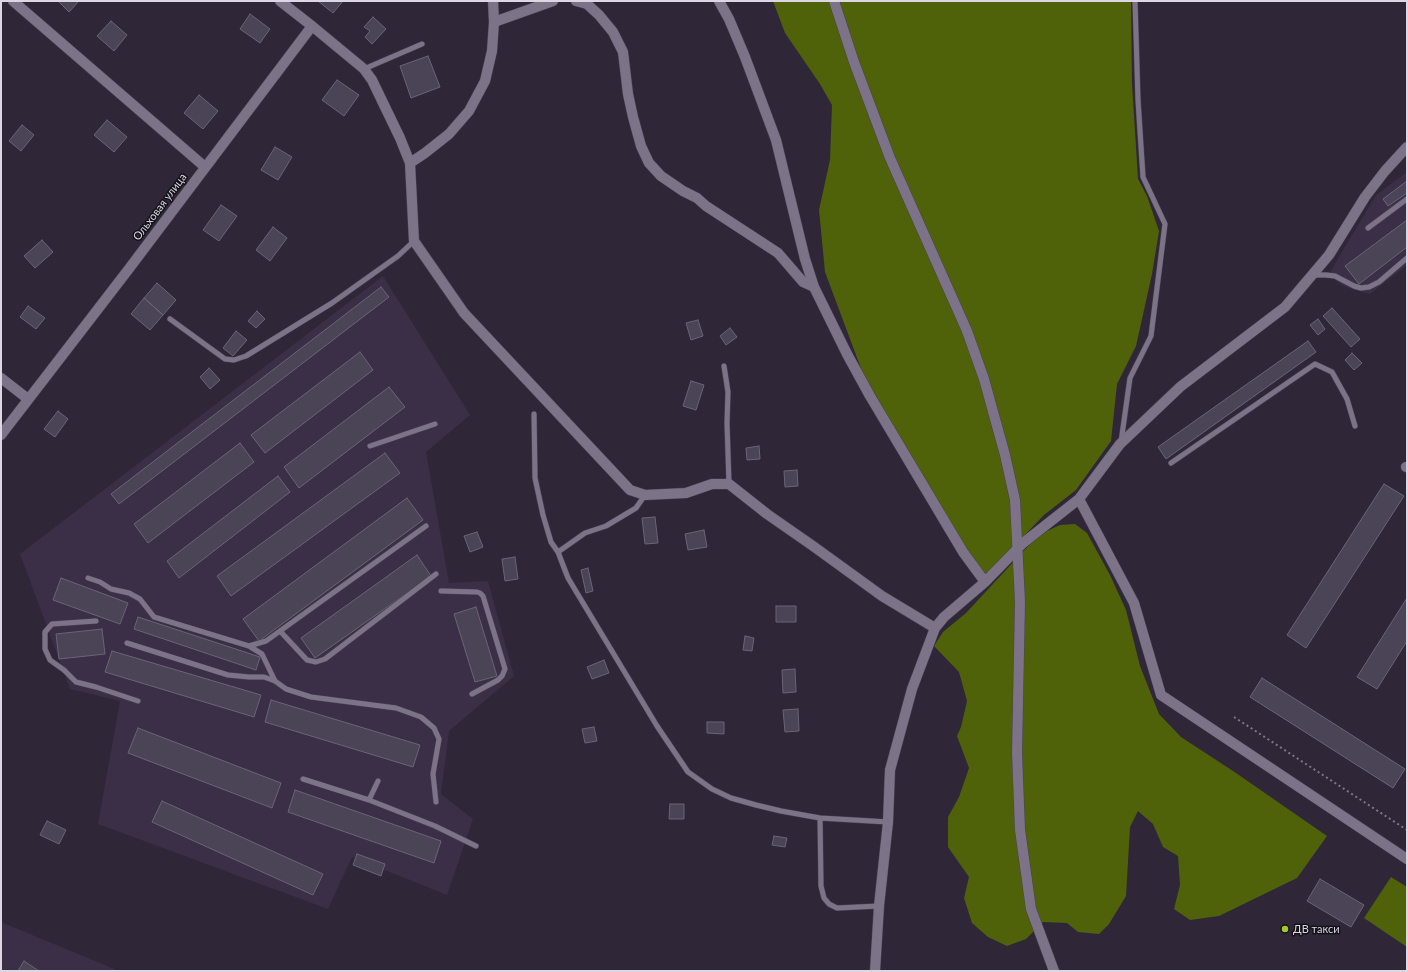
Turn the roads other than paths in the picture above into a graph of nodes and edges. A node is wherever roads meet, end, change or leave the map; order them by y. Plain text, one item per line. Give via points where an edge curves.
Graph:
1 (13, 1) edge
2 (280, 1) edge
3 (493, 1) edge
4 (553, 1) edge
5 (576, 1) edge
6 (719, 1) edge
7 (834, 1) edge
8 (1136, 1) edge
9 (494, 22) junction
10 (312, 26) junction
11 (422, 44) dead end
12 (364, 69) junction
13 (1407, 147) edge
14 (410, 163) junction
15 (205, 167) junction
16 (1407, 199) edge
17 (1368, 228) dead end
18 (414, 241) junction
19 (1407, 258) edge
20 (1312, 275) junction
21 (814, 287) junction
22 (170, 319) dead end
23 (724, 366) dead end
24 (1, 378) edge
25 (28, 398) junction
26 (534, 414) dead end
27 (435, 424) dead end
28 (1355, 426) dead end
29 (1, 435) edge
30 (1120, 444) junction
31 (370, 446) dead end
32 (1172, 463) dead end
33 (729, 484) junction
34 (645, 495) junction
35 (1079, 499) junction
36 (426, 526) dead end
37 (1017, 549) junction
38 (558, 552) junction
39 (436, 574) dead end
40 (88, 578) dead end
41 (985, 582) junction
42 (441, 591) dead end
43 (96, 621) dead end
44 (935, 628) junction
45 (280, 632) junction
46 (127, 643) dead end
47 (249, 646) junction
48 (275, 681) junction
49 (472, 694) dead end
50 (138, 701) dead end
51 (303, 779) dead end
52 (378, 781) dead end
53 (368, 800) junction
54 (436, 802) dead end
55 (820, 818) junction
56 (888, 822) junction
57 (476, 846) dead end
58 (1407, 859) edge
59 (879, 906) junction
60 (875, 971) edge
61 (1054, 971) edge

1 - 15 street
2 - 10 street
3 - 9 street
4 - 9 street
5 - 21 street via 587,4 600,15 613,32 623,52 628,94 641,146 649,163 660,176 778,253 803,282
6 - 21 street via 745,57 776,140
7 - 37 street via 871,109 908,200 967,331 984,379 1015,500
8 - 30 lane via 1143,177 1165,224 1151,336 1130,378
9 - 14 street via 492,51 485,81 469,111 449,134
10 - 12 street
10 - 15 street, Ольховая улица
11 - 12 lane
12 - 14 street via 372,80
13 - 20 street via 1365,197
14 - 18 street
15 - 25 street, Ольховая улица
16 - 17 lane
18 - 22 lane via 398,256 332,303 246,356 234,360 225,359
18 - 34 street via 464,313 630,490
19 - 20 lane via 1379,282 1369,287 1354,286 1335,276
20 - 30 street via 1285,307 1180,387
21 - 41 street via 870,396 959,546
23 - 33 lane via 728,392
24 - 25 street
25 - 29 street, Ольховая улица
26 - 38 lane via 535,478 551,542
27 - 31 lane
28 - 32 lane via 1347,399 1332,372 1316,364
30 - 35 street
33 - 34 street via 712,484 686,493
33 - 44 street via 882,596
34 - 38 lane via 636,508 606,526 585,533
35 - 37 street
35 - 58 street via 1134,602 1161,695
36 - 45 lane
37 - 41 street
37 - 61 street via 1020,602 1017,753 1020,830 1031,909
38 - 55 lane via 568,578 657,726 688,772 712,789 731,798
39 - 45 lane via 325,659 316,662 307,660
40 - 47 lane via 140,599 154,617
41 - 44 street via 944,617
42 - 49 lane via 477,592 483,596 505,669 498,680
43 - 50 lane via 52,624 45,632 45,649 50,660 76,682
44 - 56 street via 912,689 890,770
45 - 47 lane
46 - 48 lane via 228,675 264,677
47 - 48 lane via 262,654
48 - 54 lane via 286,689 311,696 396,708 421,718 434,728 439,739 433,774
51 - 53 lane
52 - 53 lane
53 - 57 lane via 435,826
55 - 56 lane
55 - 59 lane via 821,886 824,898 837,908
56 - 59 street
59 - 60 street

